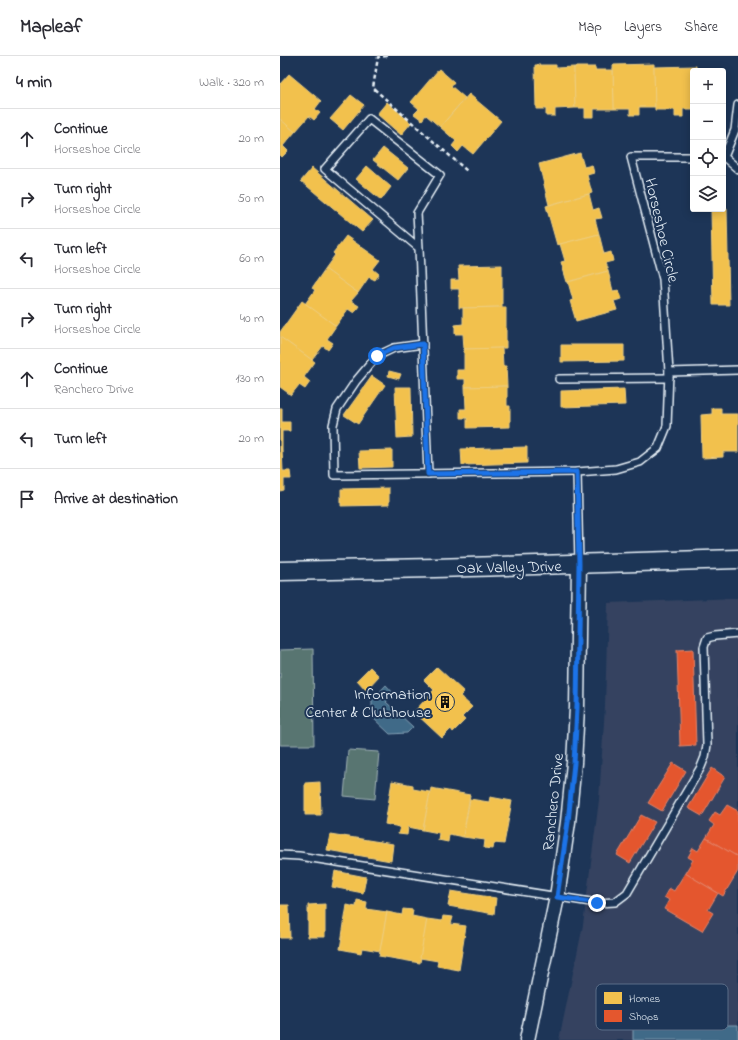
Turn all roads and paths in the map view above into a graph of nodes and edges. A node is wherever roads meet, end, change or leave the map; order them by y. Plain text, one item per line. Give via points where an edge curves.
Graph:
1 (387, 56) edge
2 (738, 105) edge
3 (726, 153) edge
4 (690, 158) edge
5 (726, 160) edge
6 (738, 169) edge
7 (467, 171) dead end
8 (419, 248) junction
9 (423, 344) junction
10 (738, 370) edge
11 (669, 375) junction
12 (559, 379) dead end
13 (577, 472) junction
14 (428, 474) junction
15 (738, 559) edge
16 (579, 564) junction
17 (280, 571) edge
18 (738, 634) edge
19 (280, 855) edge
20 (557, 897) junction
21 (527, 1040) edge

1 - 7 path via 378,57 373,88
2 - 3 lane via 735,130
4 - 11 lane, Horseshoe Circle via 631,158 663,279
5 - 6 lane
8 - 8 lane via 325,169 368,119 440,176 417,213
8 - 9 lane
9 - 14 lane
9 - 14 lane, Horseshoe Circle via 394,348 377,356 337,409 332,425 334,475
10 - 11 lane
11 - 12 lane
11 - 13 lane, Horseshoe Circle via 667,426 658,448 640,462 616,469
13 - 14 lane, Horseshoe Circle
13 - 16 lane
15 - 16 street, Oak Valley Drive
16 - 17 street, Oak Valley Drive
16 - 20 street, Ranchero Drive via 574,763
18 - 20 lane via 707,638 704,647 705,756 627,893 615,902 597,903
19 - 20 lane
20 - 21 street, Ranchero Drive

